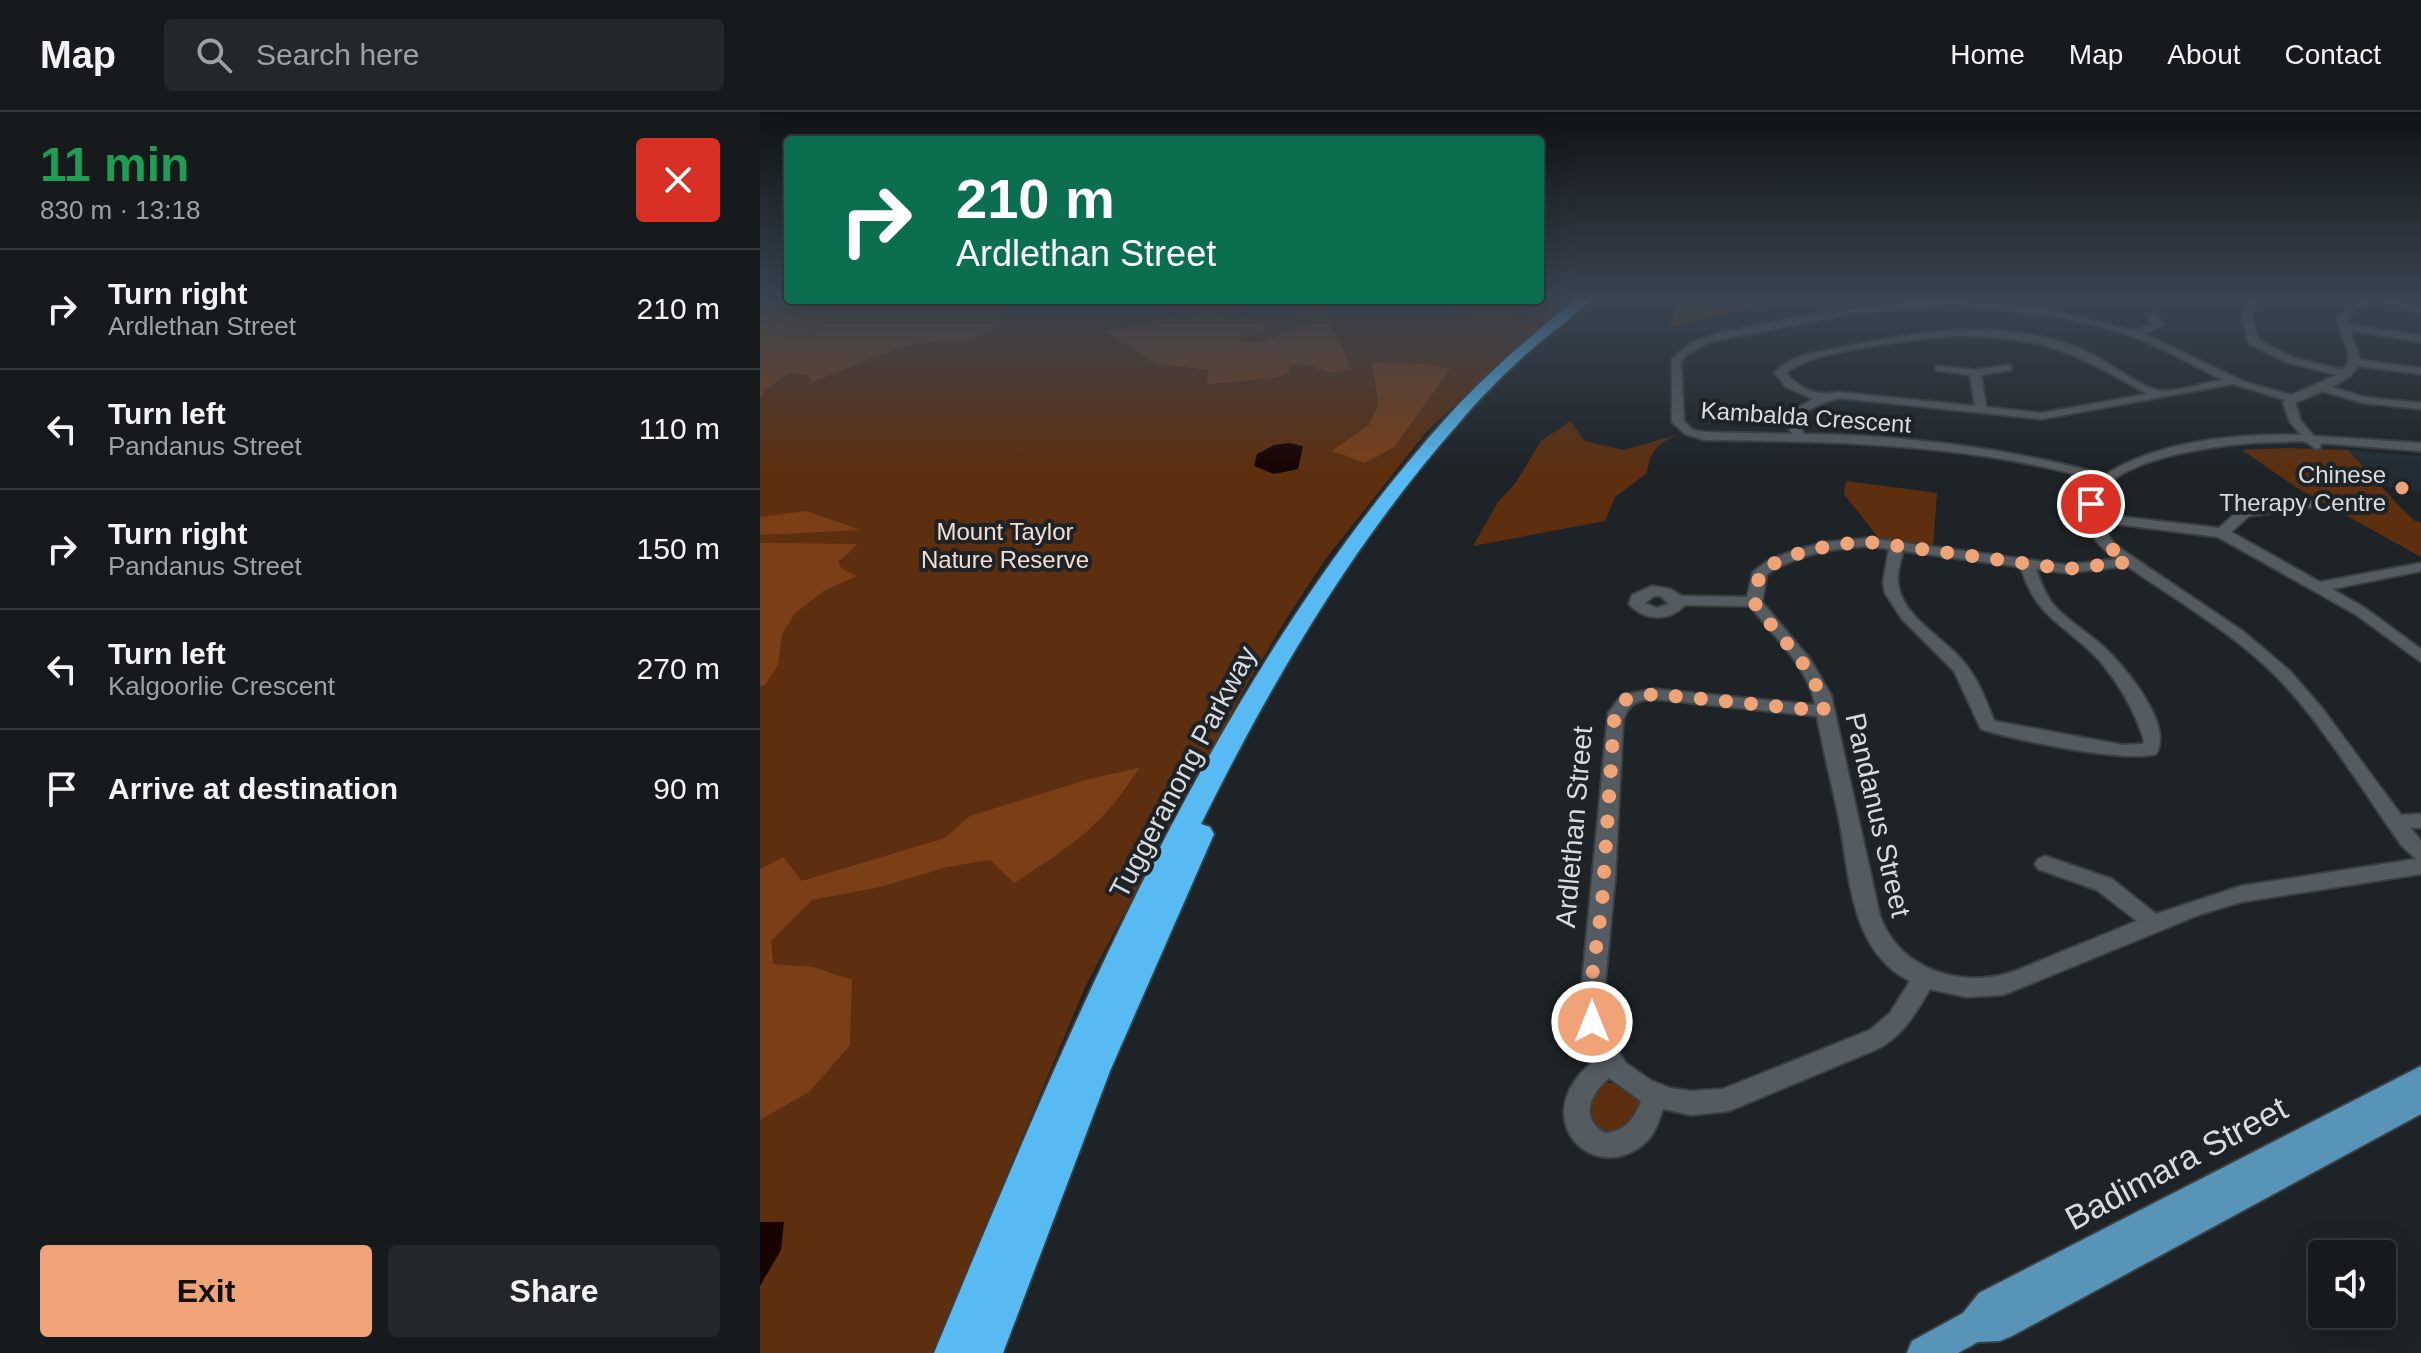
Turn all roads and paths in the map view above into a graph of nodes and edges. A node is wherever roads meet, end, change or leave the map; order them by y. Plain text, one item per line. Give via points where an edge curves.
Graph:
1 (1518, 356) edge
2 (1527, 356) edge
3 (1681, 356) edge
4 (1818, 356) edge
5 (2086, 356) edge
6 (2182, 356) edge
7 (2282, 356) edge
8 (2353, 356) edge
9 (2355, 362) junction
10 (1940, 368) dead end
11 (2007, 368) dead end
12 (2421, 371) edge
13 (1975, 373) junction
14 (2346, 374) junction
15 (2234, 381) junction
16 (2322, 387) junction
17 (2159, 396) junction
18 (1822, 399) junction
19 (2292, 399) junction
20 (2421, 406) edge
21 (1981, 411) junction
22 (1799, 436) junction
23 (2314, 442) junction
24 (2421, 450) edge
25 (2107, 479) junction
26 (2307, 504) dead end
27 (2091, 517) junction
28 (2222, 533) junction
29 (1897, 545) junction
30 (2128, 562) junction
31 (2027, 563) junction
32 (2420, 567) edge
33 (2320, 587) junction
34 (1677, 600) dead end
35 (1754, 602) junction
36 (2421, 657) edge
37 (1824, 711) junction
38 (2421, 821) edge
39 (2397, 822) junction
40 (2421, 842) edge
41 (2421, 853) edge
42 (2045, 864) dead end
43 (2421, 866) edge
44 (2153, 924) junction
45 (1924, 979) junction
46 (1609, 1063) junction
47 (2421, 1079) edge
48 (1656, 1096) junction
49 (2421, 1099) edge
50 (1975, 1325) junction
51 (955, 1353) edge
52 (982, 1353) edge
53 (1924, 1353) edge

1 - 51 highway, Tuggeranong Parkway via 1422,454 1356,539 1273,667 1145,910 1078,1056
2 - 52 highway, Tuggeranong Parkway via 1443,442 1365,544 1282,677 1159,921 1093,1071
3 - 22 street, Kambalda Crescent via 1676,361 1682,428 1705,436
4 - 18 street via 1780,373 1784,381
5 - 17 street
6 - 15 street, Kambalda Crescent
7 - 14 street
8 - 9 street
9 - 12 street
9 - 14 street
10 - 13 street
11 - 13 street
13 - 21 street
14 - 16 street
15 - 17 street
15 - 19 street, Kambalda Crescent
16 - 19 street
16 - 20 street via 2363,400
17 - 21 street via 2042,416
18 - 21 street via 1855,396
18 - 22 street via 1794,417
19 - 23 street via 2289,410
22 - 25 street, Kambalda Crescent via 2043,461
23 - 24 street
23 - 25 street via 2197,447 2141,461
25 - 27 street via 2093,493
26 - 28 street via 2245,512
27 - 28 street
27 - 30 street via 2099,535
28 - 33 street
29 - 31 street
29 - 31 street via 1890,585 1896,600 1962,669 1987,725 2123,751 2150,750 2153,740 2131,690 2103,655 2048,608
29 - 35 street via 1852,543 1781,560 1760,572
30 - 31 street via 2067,569
30 - 39 street via 2238,635 2284,675
32 - 33 street
33 - 36 street
34 - 35 street
35 - 37 street, Pandanus Street via 1804,663 1822,695
37 - 45 street, Pandanus Street via 1873,930
37 - 46 street, Ardlethan Street via 1654,694 1631,697 1618,707 1590,992 1592,1022
38 - 39 street
39 - 40 street
39 - 41 street
42 - 44 street via 2113,887
43 - 44 street, Pandanus Street via 2241,894
44 - 45 street, Pandanus Street via 2003,985 1966,988
45 - 48 street, Ardlethan Street via 1898,1020 1856,1048 1725,1101
46 - 48 street, Ardlethan Street
46 - 48 street via 1592,1074 1576,1100 1574,1117 1587,1137 1610,1145 1629,1140 1642,1127
47 - 50 main road, Badimara Street via 1991,1305
49 - 50 main road, Badimara Street via 2000,1324
50 - 53 main road, Badimara Street

